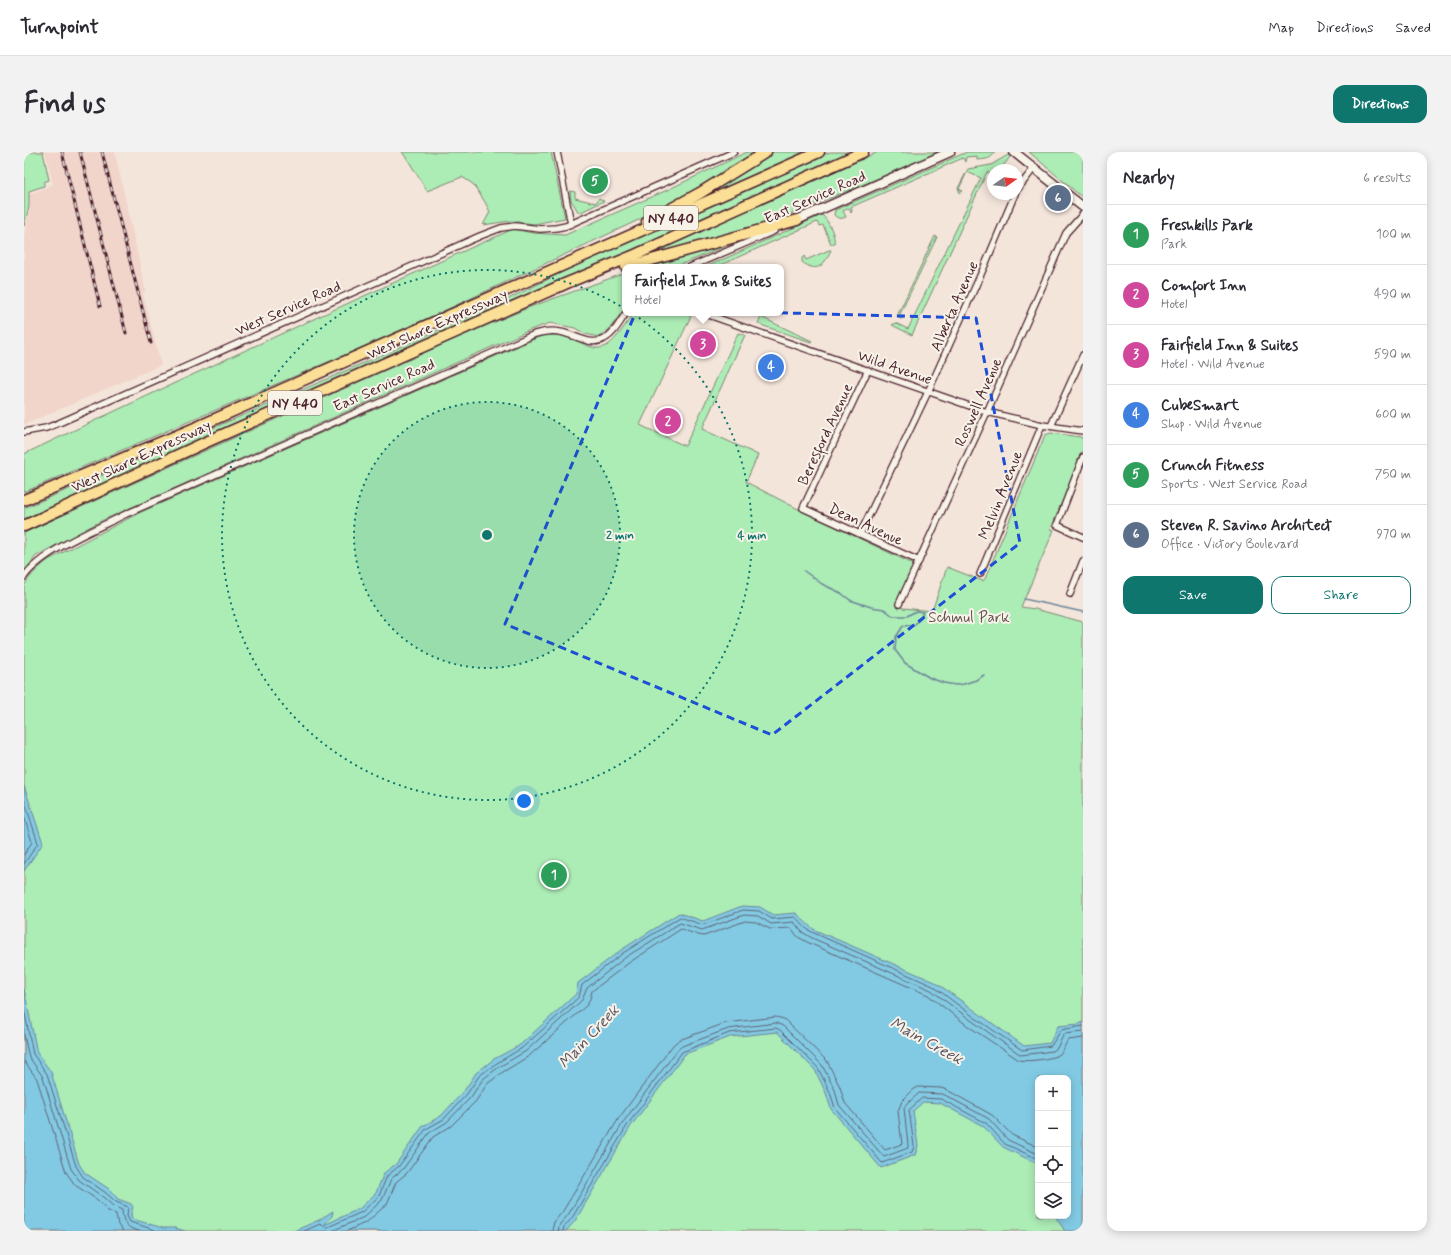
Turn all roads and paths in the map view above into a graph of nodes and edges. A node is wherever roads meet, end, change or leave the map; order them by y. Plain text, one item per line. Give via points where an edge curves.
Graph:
1 (557, 152) edge
2 (734, 152) edge
3 (766, 152) edge
4 (819, 152) edge
5 (863, 152) edge
6 (950, 152) edge
7 (1014, 152) edge
8 (1034, 168) junction
9 (1023, 182) edge
10 (1012, 200) edge
11 (1083, 207) edge
12 (1083, 214) edge
13 (797, 220) junction
14 (569, 225) junction
15 (636, 264) edge
16 (697, 264) edge
17 (622, 268) edge
18 (568, 282) junction
19 (522, 284) junction
20 (624, 316) edge
21 (712, 316) edge
22 (1083, 355) edge
23 (868, 370) junction
24 (928, 392) junction
25 (987, 412) junction
26 (1042, 425) junction
27 (1051, 426) junction
28 (1083, 431) edge
29 (24, 432) edge
30 (1083, 457) edge
31 (1081, 467) edge
32 (24, 500) edge
33 (804, 508) joint
34 (24, 526) edge
35 (860, 534) junction
36 (1083, 537) edge
37 (919, 561) junction
38 (1083, 561) edge
39 (980, 574) dead end
40 (24, 576) edge
41 (1070, 594) dead end
42 (899, 604) dead end

1 - 14 street
2 - 14 street, West Service Road
3 - 19 highway via 700,193
4 - 19 highway, West Shore Expressway / NY 440
5 - 18 highway, West Shore Expressway / NY 440
6 - 13 main road, East Service Road
7 - 8 main road
8 - 9 street
8 - 11 main road
10 - 24 street, Alberta Avenue
12 - 25 street, Roswell Avenue via 1066,233
13 - 15 highway
13 - 16 street, East Service Road
14 - 29 street, West Service Road via 540,229 515,226 501,228 59,423
17 - 18 highway
18 - 34 highway, West Shore Expressway / NY 440
19 - 32 highway, West Shore Expressway / NY 440
20 - 40 street, East Service Road via 612,333 598,342 559,331 535,334 126,514 46,556
21 - 23 street, Wild Avenue
22 - 27 street
23 - 24 street, Wild Avenue
23 - 33 street, Beresford Avenue
24 - 25 street, Wild Avenue
24 - 35 street, Alberta Avenue
25 - 26 street, Wild Avenue
25 - 37 street, Roswell Avenue
26 - 27 street, Wild Avenue
26 - 39 street, Melvin Avenue
27 - 28 street, Wild Avenue
30 - 31 street
31 - 36 street via 1057,525
33 - 35 street, Dean Avenue
35 - 37 street, Dean Avenue
37 - 42 street, Roswell Avenue
38 - 41 street

